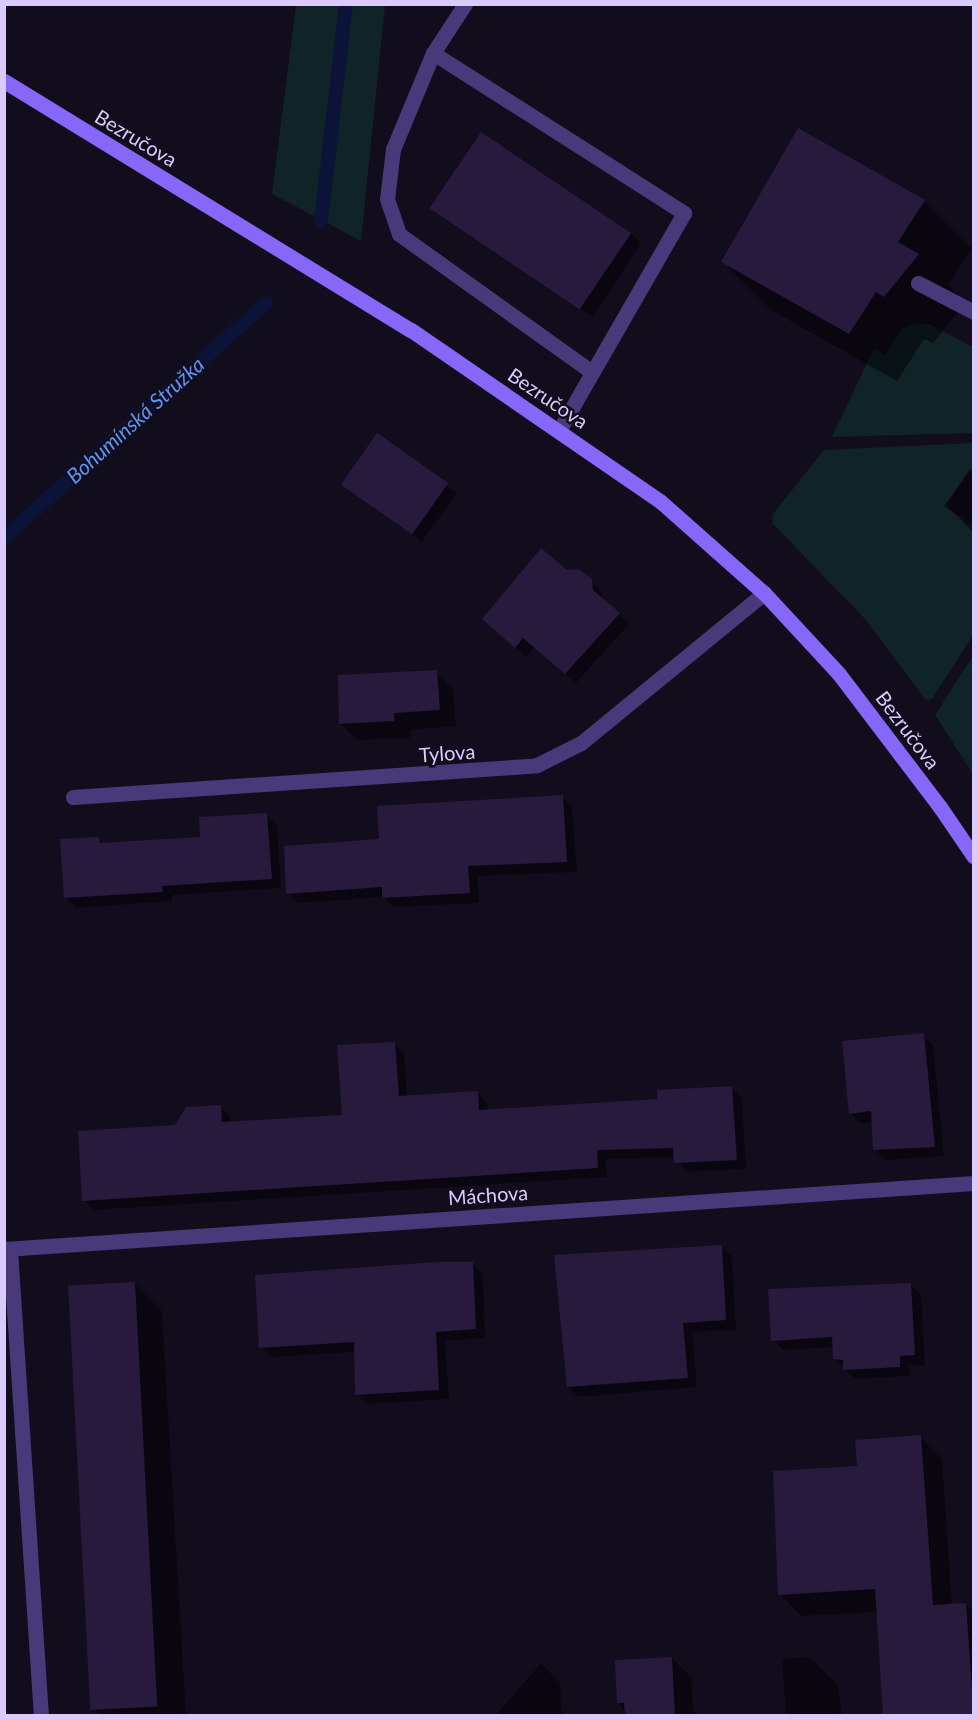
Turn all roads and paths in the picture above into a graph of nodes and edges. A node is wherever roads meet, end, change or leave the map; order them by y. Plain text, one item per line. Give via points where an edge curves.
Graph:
1 (465, 4) edge
2 (433, 53) junction
3 (4, 81) edge
4 (918, 283) dead end
5 (974, 312) edge
6 (592, 372) junction
7 (559, 430) junction
8 (764, 593) junction
9 (73, 797) dead end
10 (974, 857) edge
11 (974, 1183) edge
12 (7, 1250) edge
13 (41, 1716) edge

1 - 2 street
2 - 6 street via 393,149 387,200 399,234
2 - 6 street via 684,213
3 - 7 main road, Bezručova via 411,330
4 - 5 street
6 - 7 street
7 - 8 main road, Bezručova via 661,502
8 - 9 street, Tylova via 581,743 537,765
8 - 10 main road, Bezručova via 838,674
11 - 12 street, Máchova
12 - 13 street

